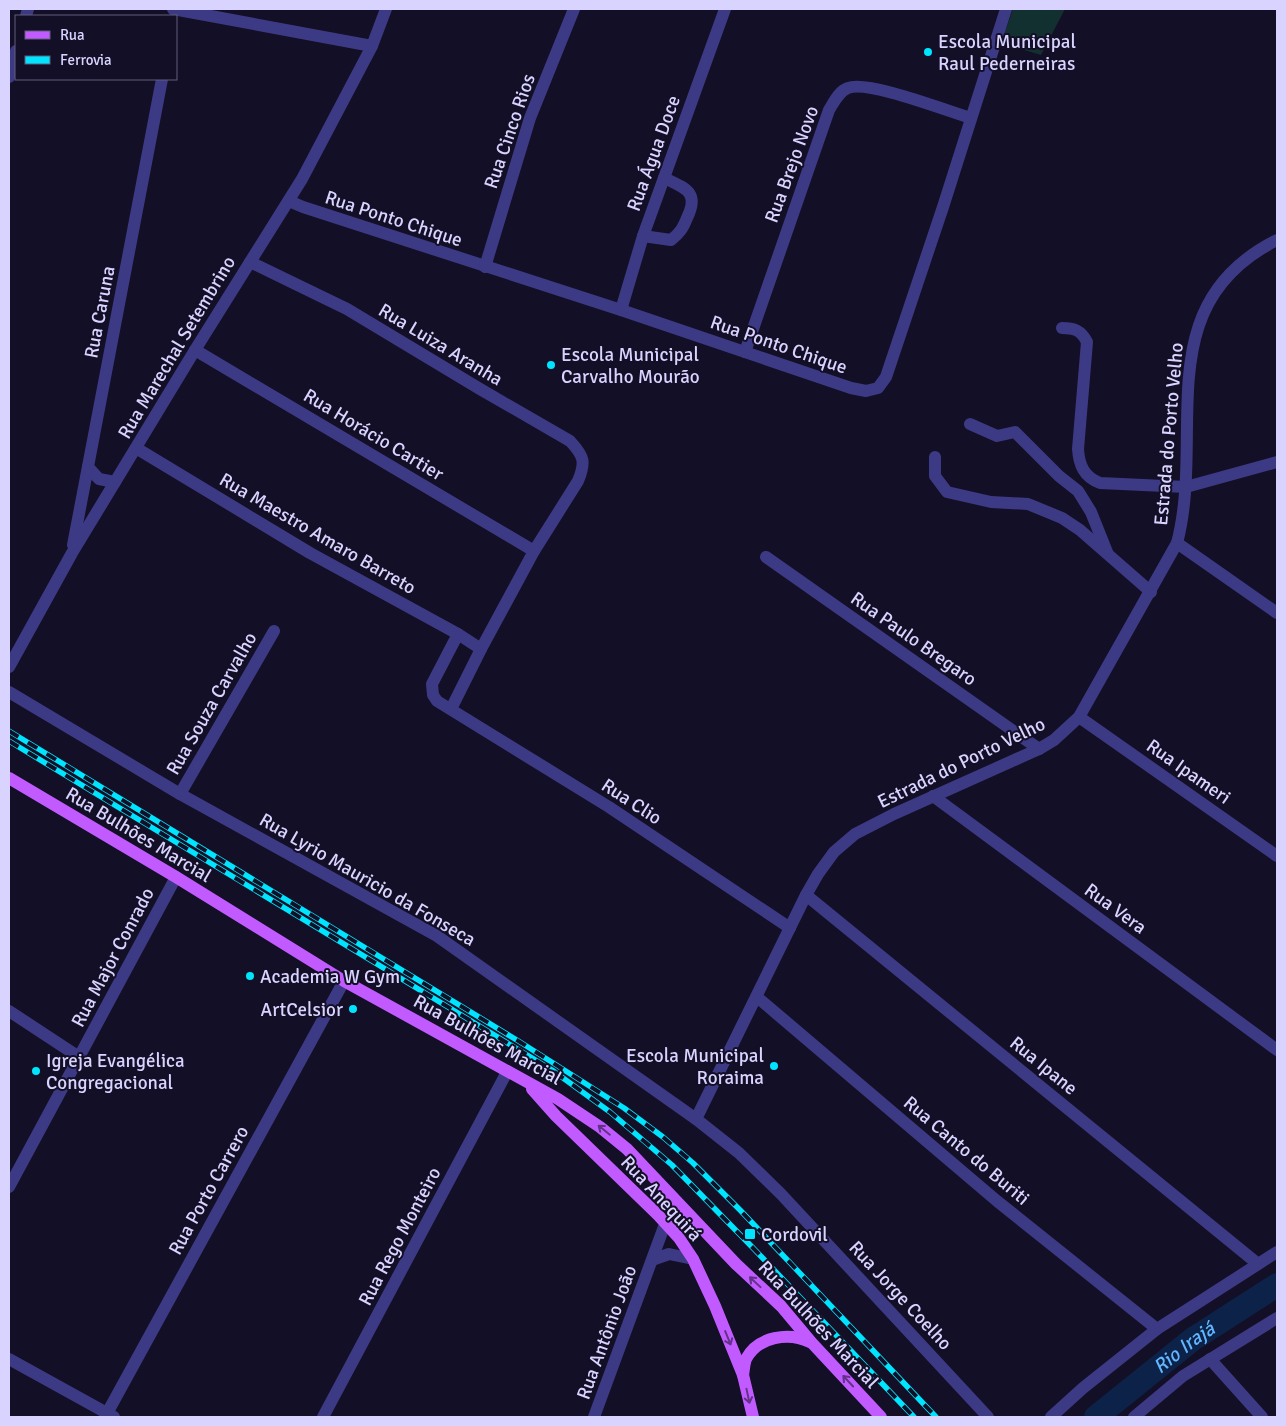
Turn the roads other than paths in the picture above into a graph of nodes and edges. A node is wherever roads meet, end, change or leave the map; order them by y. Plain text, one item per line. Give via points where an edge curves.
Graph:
1 (174, 9) edge
2 (386, 9) edge
3 (574, 9) edge
4 (725, 9) edge
5 (1006, 9) edge
6 (372, 46) junction
7 (15, 55) edge
8 (9, 77) edge
9 (162, 80) edge
10 (971, 118) junction
11 (664, 178) junction
12 (289, 201) junction
13 (643, 236) junction
14 (1277, 240) edge
15 (250, 262) junction
16 (485, 268) junction
17 (621, 310) junction
18 (1062, 328) dead end
19 (195, 350) junction
20 (745, 352) junction
21 (970, 424) dead end
22 (136, 448) junction
23 (935, 457) dead end
24 (1277, 462) edge
25 (88, 467) junction
26 (116, 482) junction
27 (1186, 487) junction
28 (1177, 543) junction
29 (534, 552) junction
30 (72, 553) junction
31 (1108, 554) junction
32 (766, 557) dead end
33 (1151, 592) junction
34 (1274, 608) edge
35 (274, 630) dead end
36 (458, 634) junction
37 (481, 649) junction
38 (9, 667) edge
39 (9, 692) edge
40 (451, 709) junction
41 (1079, 717) junction
42 (1039, 749) junction
43 (9, 778) edge
44 (180, 794) junction
45 (933, 796) junction
46 (1277, 856) edge
47 (176, 877) junction
48 (806, 895) junction
49 (790, 928) junction
50 (344, 981) junction
51 (757, 997) junction
52 (9, 1011) edge
53 (1277, 1050) edge
54 (80, 1057) junction
55 (508, 1072) junction
56 (527, 1083) junction
57 (696, 1119) junction
58 (9, 1187) edge
59 (665, 1224) junction
60 (1277, 1252) edge
61 (693, 1259) junction
62 (652, 1260) junction
63 (1258, 1264) junction
64 (1277, 1318) edge
65 (1157, 1329) junction
66 (812, 1343) junction
67 (9, 1359) edge
68 (1210, 1359) junction
69 (743, 1375) junction
70 (109, 1416) edge
71 (323, 1417) edge
72 (594, 1417) edge
73 (752, 1417) edge
74 (881, 1417) edge
75 (988, 1417) edge
76 (1051, 1417) edge
77 (1134, 1417) edge
78 (1262, 1417) edge

1 - 6 street
2 - 6 street, Rua Marechal Setembrino
3 - 16 street, Rua Cinco Rios via 530,118
4 - 11 street, Rua Água Doce
5 - 10 street, Rua Ponto Chique
6 - 12 street, Rua Marechal Setembrino
7 - 8 street
9 - 25 street, Rua Caruna
10 - 20 street, Rua Brejo Novo via 877,88 859,85 842,91 829,110
10 - 20 street, Rua Ponto Chique via 886,377 878,388 866,391 851,388
11 - 13 street, Rua Água Doce
11 - 13 street via 691,194 692,208 680,233 671,240
12 - 15 street, Rua Marechal Setembrino
12 - 16 street, Rua Ponto Chique
13 - 17 street, Rua Água Doce
14 - 27 street, Estrada do Porto Velho via 1246,260 1226,279 1201,318 1190,361
15 - 19 street, Rua Marechal Setembrino
15 - 29 street, Rua Luiza Aranha via 347,309 570,441 583,460 583,469
16 - 17 street, Rua Ponto Chique
17 - 20 street, Rua Ponto Chique
18 - 27 street via 1079,330 1087,342 1078,449 1083,471 1100,483
19 - 22 street, Rua Marechal Setembrino
19 - 29 street, Rua Horácio Cartier
21 - 31 street via 997,436 1015,432 1078,491 1091,512
22 - 26 street, Rua Marechal Setembrino
22 - 36 street, Rua Maestro Amaro Barreto via 310,553
23 - 31 street via 935,476 947,492 991,502 1028,504 1071,523
24 - 27 street
25 - 26 street via 99,479
25 - 30 street, Rua Caruna
26 - 30 street, Rua Marechal Setembrino
27 - 28 street, Estrada do Porto Velho
28 - 33 street, Estrada do Porto Velho
28 - 34 street
29 - 37 street
30 - 38 street, Rua Marechal Setembrino
31 - 33 street
32 - 42 street, Rua Paulo Bregaro
33 - 41 street, Estrada do Porto Velho
35 - 44 street, Rua Souza Carvalho
36 - 37 street, Rua Maestro Amaro Barreto
36 - 40 street, Rua Clio via 431,688 438,701
37 - 40 street
39 - 44 street, Rua Lyrio Mauricio da Fonseca
40 - 49 street, Rua Clio via 608,807
41 - 42 street, Estrada do Porto Velho
41 - 46 street, Rua Ipameri
42 - 45 street, Estrada do Porto Velho
43 - 47 main road, Rua Bulhões Marcial
44 - 57 street, Rua Lyrio Mauricio da Fonseca via 438,936
45 - 48 street, Estrada do Porto Velho via 855,834 834,852
45 - 53 street, Rua Vera
47 - 50 main road, Rua Bulhões Marcial
47 - 54 street, Rua Major Conrado
48 - 49 street, Estrada do Porto Velho
48 - 63 street, Rua Ipane
49 - 51 street, Estrada do Porto Velho
50 - 55 main road, Rua Bulhões Marcial
50 - 70 street, Rua Porto Carrero
51 - 57 street, Estrada do Porto Velho
51 - 65 street, Rua Canto do Buriti via 997,1201
52 - 54 street
54 - 58 street, Rua Major Conrado
55 - 56 main road, Rua Bulhões Marcial
55 - 71 street, Rua Rego Monteiro
56 - 59 main road, Rua Anequirá
66 -> 56 main road, Rua Bulhões Marcial via 781,1306 736,1264 627,1149 558,1098
57 - 75 street, Rua Jorge Coelho via 739,1153 781,1194
59 - 61 main road, Rua Anequirá
59 - 62 street, Rua Antônio João
60 - 63 street
61 - 62 street, Rua Antônio João via 669,1254
61 -> 69 main road, Rua Anequirá
62 - 72 street, Rua Antônio João
63 - 65 street
64 - 68 street
65 - 76 street
66 - 69 main road via 790,1336 763,1342 751,1351 745,1361
74 -> 66 main road, Rua Bulhões Marcial
67 - 70 street
68 - 77 street via 1183,1376
68 - 78 street
69 -> 73 main road, Rua Anequirá

